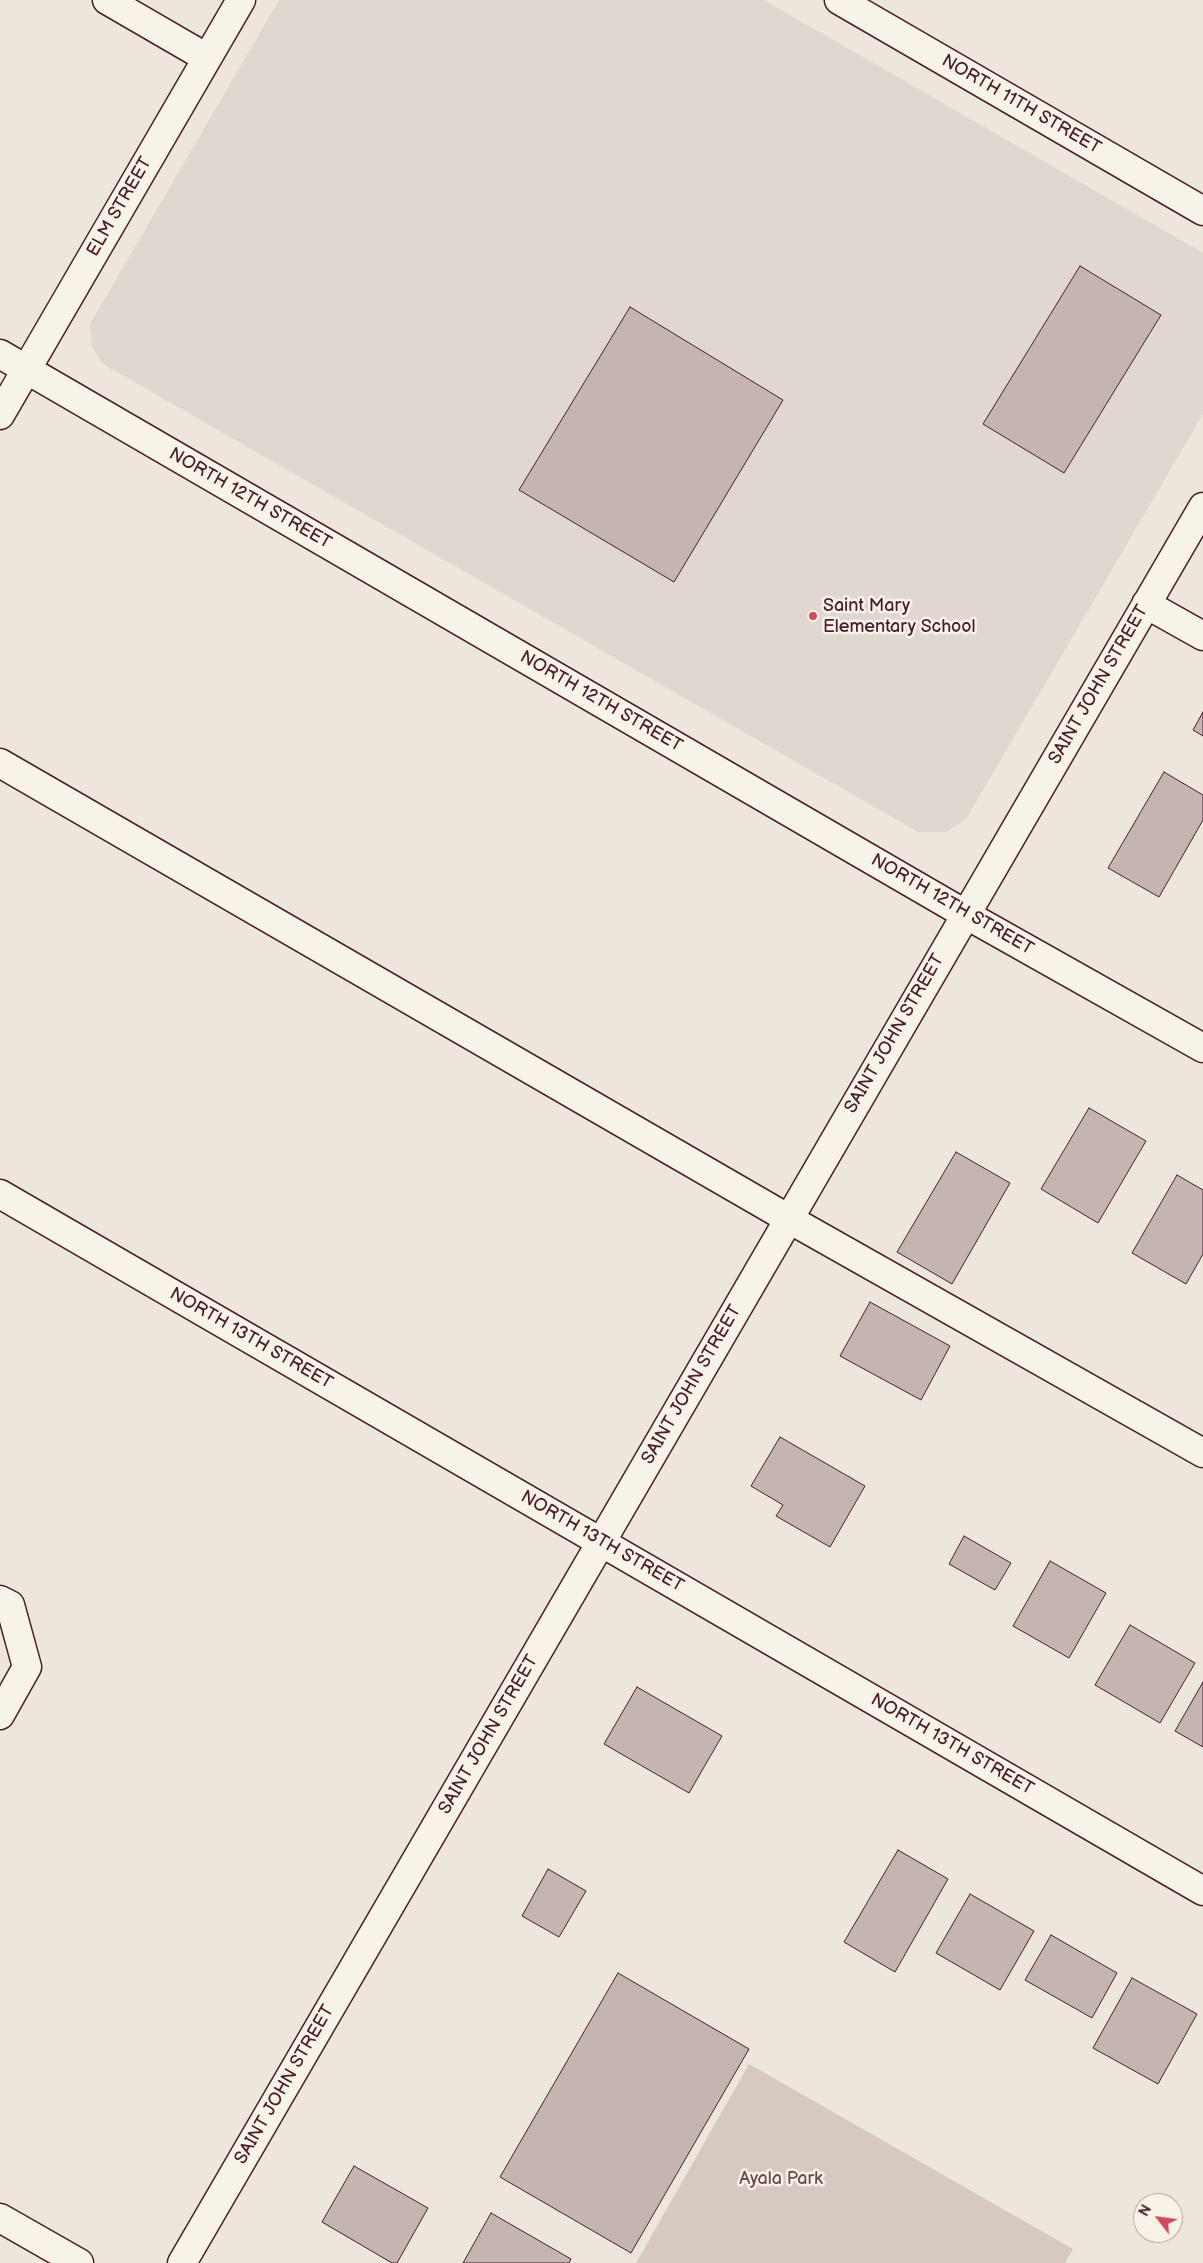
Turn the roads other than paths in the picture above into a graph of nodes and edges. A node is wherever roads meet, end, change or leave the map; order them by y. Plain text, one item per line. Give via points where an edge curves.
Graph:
1 (107, 0) edge
2 (241, 0) edge
3 (839, 0) edge
4 (207, 58) junction
5 (1203, 211) edge
6 (0, 354) edge
7 (26, 370) junction
8 (0, 415) edge
9 (1203, 507) edge
10 (1146, 604) junction
11 (1203, 636) edge
12 (0, 763) edge
13 (965, 914) junction
14 (1203, 1048) edge
15 (0, 1194) edge
16 (788, 1219) junction
17 (1203, 1453) edge
18 (602, 1542) junction
19 (0, 1600) edge
20 (0, 1715) edge
21 (1203, 1891) edge
22 (0, 2218) edge
23 (79, 2263) edge
24 (182, 2263) edge

1 - 4 street
2 - 4 street, ELM STREET
3 - 5 street, NORTH 11TH STREET
4 - 7 street, ELM STREET
6 - 7 street, NORTH 12TH STREET
7 - 8 street, ELM STREET
7 - 13 street, NORTH 12TH STREET
9 - 10 street, SAINT JOHN STREET
10 - 11 street
10 - 13 street, SAINT JOHN STREET
12 - 16 street
13 - 14 street, NORTH 12TH STREET
13 - 16 street, SAINT JOHN STREET
15 - 18 street, NORTH 13TH STREET
16 - 17 street
16 - 18 street, SAINT JOHN STREET
18 - 21 street, NORTH 13TH STREET
18 - 24 street, SAINT JOHN STREET
19 - 20 street via 10,1605 27,1667
22 - 23 street

